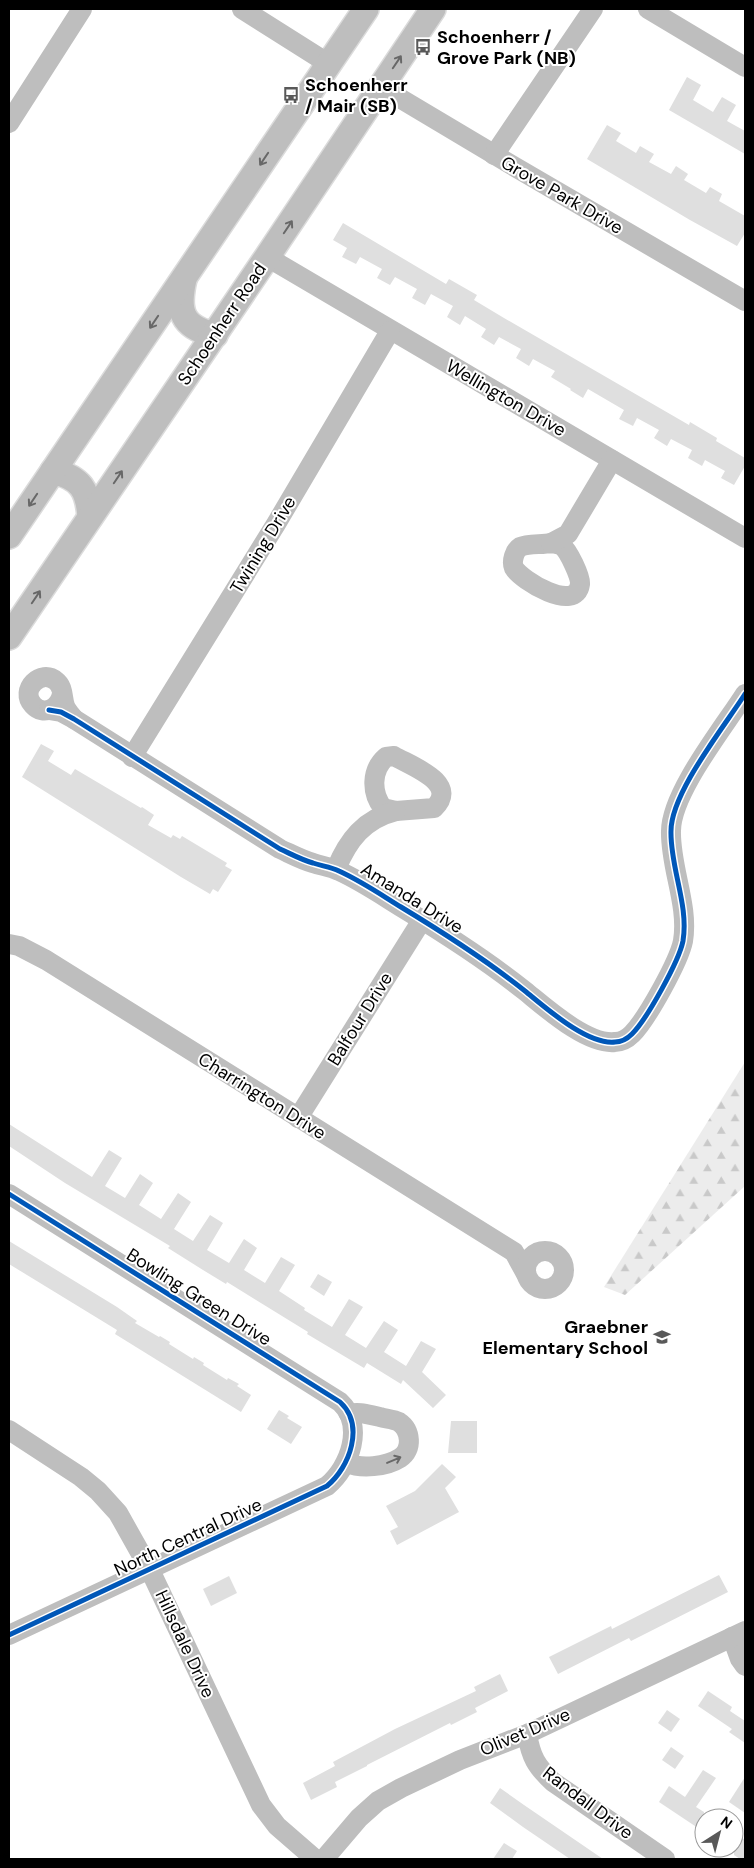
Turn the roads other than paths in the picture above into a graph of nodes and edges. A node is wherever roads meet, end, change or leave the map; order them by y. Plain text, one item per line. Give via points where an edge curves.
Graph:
1 (82, 9) edge
2 (242, 9) edge
3 (366, 9) edge
4 (433, 9) edge
5 (593, 9) edge
6 (648, 9) edge
7 (329, 64) junction
8 (745, 67) edge
9 (381, 87) junction
10 (9, 122) edge
11 (494, 155) junction
12 (267, 258) junction
13 (184, 277) junction
14 (745, 301) edge
15 (390, 330) junction
16 (215, 334) junction
17 (612, 460) junction
18 (53, 471) junction
19 (90, 517) junction
20 (9, 536) edge
21 (745, 538) edge
22 (559, 539) junction
23 (9, 637) edge
24 (62, 694) junction
25 (745, 694) edge
26 (49, 710) junction
27 (74, 719) junction
28 (132, 757) junction
29 (376, 794) junction
30 (396, 811) junction
31 (374, 819) junction
32 (336, 869) junction
33 (422, 920) junction
34 (9, 944) edge
35 (298, 1118) junction
36 (9, 1194) edge
37 (514, 1252) junction
38 (537, 1253) junction
39 (526, 1274) junction
40 (349, 1414) junction
41 (9, 1430) edge
42 (347, 1464) junction
43 (150, 1570) junction
44 (738, 1634) edge
45 (9, 1635) edge
46 (745, 1666) edge
47 (527, 1734) junction
48 (315, 1859) edge
49 (324, 1859) edge
50 (666, 1859) edge

1 - 10 street
2 - 7 street
3 - 7 main road
9 -> 4 main road, Schoenherr Road
5 - 11 street
6 - 8 street
7 -> 13 main road
9 - 11 street, Grove Park Drive
12 -> 9 main road, Schoenherr Road
11 - 14 street, Grove Park Drive
12 - 15 street, Wellington Drive
12 - 16 main road, Schoenherr Road
13 - 16 main road via 180,306 187,322 195,329
13 -> 18 main road
15 - 17 street, Wellington Drive
15 - 28 street, Twining Drive via 271,532
19 -> 16 main road, Schoenherr Road
17 - 21 street, Wellington Drive
17 - 22 street
18 - 19 main road via 78,483 89,501
18 -> 20 main road
23 -> 19 main road, Schoenherr Road
22 - 22 street via 580,577 580,585 566,597 547,591 523,576 514,568 513,562 517,550 523,545
24 - 26 street via 58,704
24 - 26 street via 55,680 45,676 34,680 29,690 30,700 38,708
24 - 27 street
25 - 33 street, Amanda Drive via 678,799 671,830 684,924 683,941 678,958 648,1012 627,1038 605,1042 584,1034 489,963
26 - 27 street, Amanda Drive
27 - 28 street, Amanda Drive
28 - 32 street, Amanda Drive via 280,849
29 - 30 street via 383,808
29 - 30 street via 375,773 386,757 394,756 439,784 442,799 434,808
29 - 31 street
30 - 31 street
31 - 32 street via 350,842
32 - 33 street, Amanda Drive
33 - 35 street, Balfour Drive
34 - 35 street, Charrington Drive via 20,946 46,960
35 - 37 street, Charrington Drive
36 - 40 street, Bowling Green Drive via 340,1402
37 - 38 street, Charrington Drive
37 - 39 street, Charrington Drive
38 - 39 street via 528,1261
38 - 39 street, Charrington Drive via 549,1252 559,1258 564,1269 562,1280 551,1288 538,1288
40 - 42 street, North Central Drive via 352,1438
42 -> 40 street via 358,1467 388,1462 406,1453 409,1444 406,1429 395,1420 361,1413
41 - 43 street, Hillsdale Drive via 81,1476 98,1491 118,1513
42 - 43 street, North Central Drive via 327,1486
43 - 45 street, North Central Drive
43 - 48 street, Hillsdale Drive via 261,1805 277,1826
44 - 46 street via 740,1659
44 - 47 street, Olivet Drive
47 - 49 street, Olivet Drive via 460,1760 378,1801 358,1818
47 - 50 street, Randall Drive via 539,1769 553,1782

